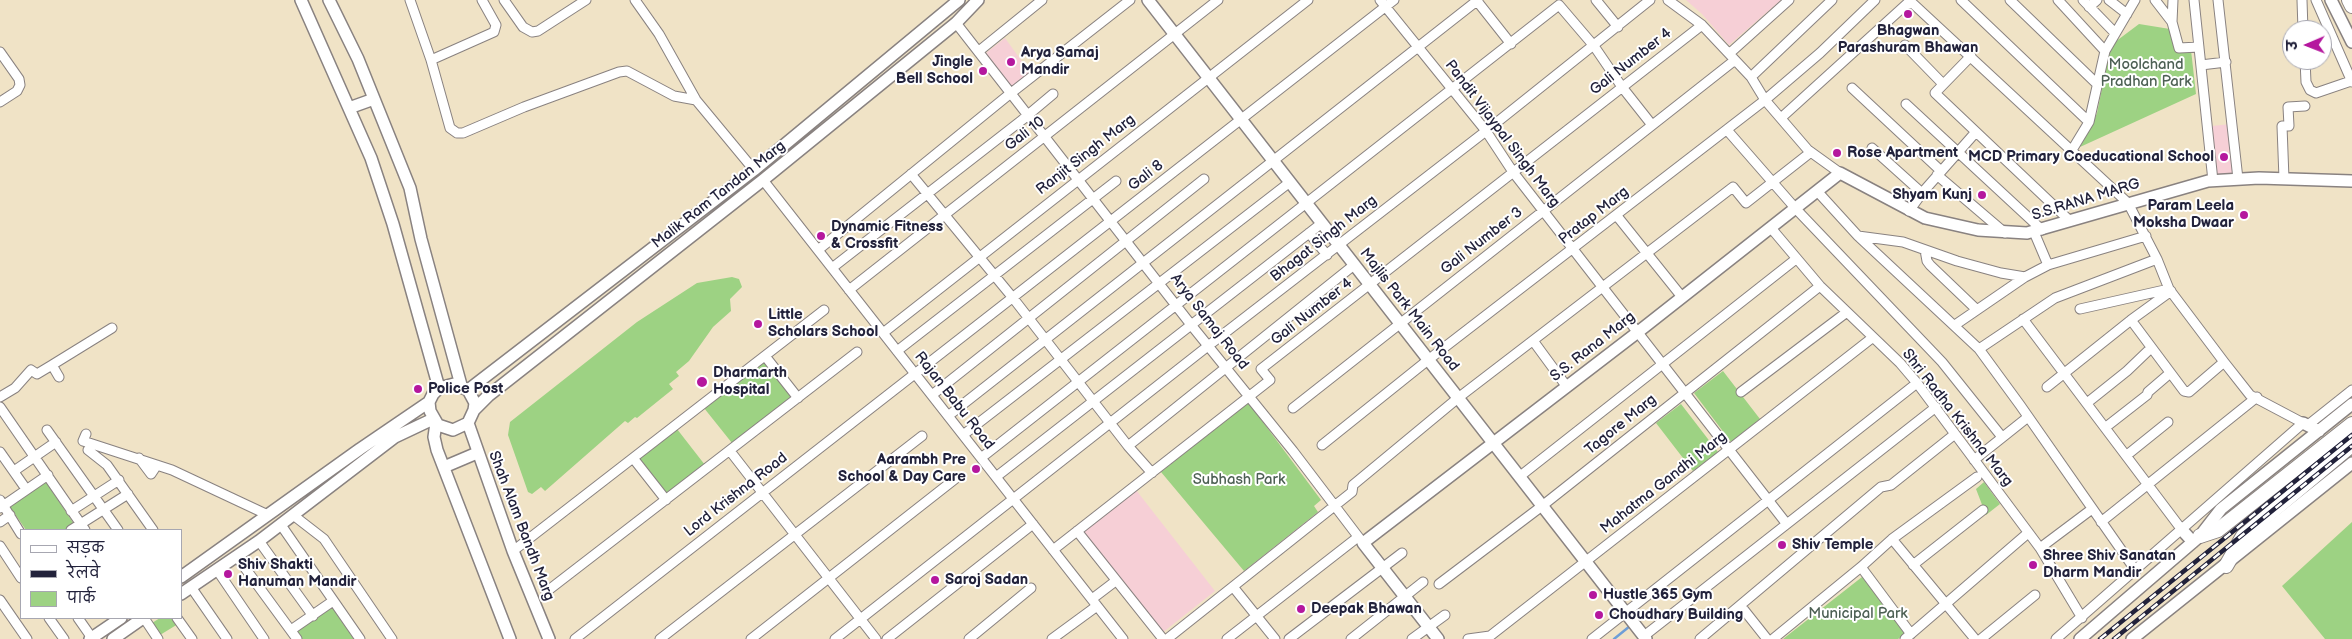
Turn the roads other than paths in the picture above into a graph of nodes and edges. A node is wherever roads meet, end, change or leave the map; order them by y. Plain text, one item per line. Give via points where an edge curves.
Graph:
1 (301, 0) edge
2 (329, 0) edge
3 (410, 0) edge
4 (482, 0) edge
5 (504, 0) edge
6 (586, 0) edge
7 (635, 0) edge
8 (959, 0) edge
9 (978, 0) edge
10 (1042, 0) edge
11 (1130, 0) edge
12 (1148, 0) edge
13 (1218, 0) edge
14 (1308, 0) edge
15 (1394, 0) edge
16 (1477, 0) edge
17 (1596, 0) edge
18 (1650, 0) edge
19 (1668, 0) edge
20 (1789, 0) edge
21 (1832, 0) edge
22 (1961, 0) edge
23 (2010, 0) edge
24 (2097, 0) edge
25 (2109, 0) edge
26 (2135, 0) edge
27 (2155, 0) edge
28 (2173, 0) edge
29 (2194, 0) edge
30 (2218, 0) edge
31 (2302, 0) edge
32 (2316, 0) edge
33 (2332, 0) edge
34 (2349, 0) edge
35 (1910, 1) edge
36 (1869, 2) edge
37 (2064, 2) edge
38 (1382, 3) edge
39 (2086, 3) edge
40 (2352, 6) edge
41 (947, 12) junction
42 (2127, 14) junction
43 (2303, 20) edge
44 (2172, 22) junction
45 (956, 23) junction
46 (1702, 25) junction
47 (1618, 27) junction
48 (2115, 33) junction
49 (1174, 34) junction
50 (2352, 42) edge
51 (1511, 44) junction
52 (1904, 45) dead end
53 (1594, 46) junction
54 (1416, 47) junction
55 (2199, 47) junction
56 (979, 51) junction
57 (2105, 51) junction
58 (0, 52) edge
59 (1732, 56) junction
60 (1971, 56) junction
61 (431, 60) junction
62 (2226, 62) junction
63 (2201, 65) junction
64 (2305, 70) edge
65 (1751, 77) junction
66 (1208, 78) junction
67 (2352, 82) edge
68 (1943, 84) junction
69 (2097, 84) junction
70 (1622, 87) junction
71 (1852, 88) dead end
72 (1453, 89) junction
73 (1011, 93) junction
74 (1053, 94) dead end
75 (374, 99) junction
76 (696, 100) junction
77 (1765, 100) junction
78 (0, 102) edge
79 (1906, 104) dead end
80 (2305, 106) dead end
81 (349, 108) junction
82 (1028, 116) junction
83 (1781, 118) junction
84 (1241, 119) junction
85 (2089, 122) junction
86 (1652, 125) junction
87 (1728, 130) junction
88 (1486, 132) junction
89 (1975, 133) junction
90 (1045, 136) junction
91 (1872, 148) dead end
92 (2072, 150) junction
93 (1811, 152) junction
94 (1958, 153) junction
95 (1274, 162) junction
96 (754, 170) junction
97 (1513, 172) junction
98 (1840, 173) junction
99 (1939, 173) junction
100 (911, 174) junction
101 (1078, 178) junction
102 (2284, 178) junction
103 (1204, 179) dead end
104 (2238, 179) junction
105 (763, 180) junction
106 (1116, 181) dead end
107 (2214, 181) junction
108 (2352, 181) edge
109 (1290, 182) junction
110 (1773, 182) junction
111 (1817, 191) junction
112 (1922, 193) junction
113 (927, 194) junction
114 (1094, 198) junction
115 (1306, 203) junction
116 (2128, 203) junction
117 (1796, 209) junction
118 (1543, 211) junction
119 (1909, 211) junction
120 (944, 214) junction
121 (1617, 216) junction
122 (1111, 220) junction
123 (2070, 221) junction
124 (1322, 223) junction
125 (1771, 228) junction
126 (2038, 231) junction
127 (1309, 233) junction
128 (2005, 233) junction
129 (1858, 236) junction
130 (2146, 236) junction
131 (1126, 240) junction
132 (1339, 246) junction
133 (818, 250) junction
134 (1573, 250) junction
135 (1925, 250) junction
136 (1646, 254) junction
137 (1327, 255) junction
138 (978, 257) junction
139 (1796, 258) junction
140 (2157, 259) junction
141 (1142, 262) junction
142 (1354, 265) junction
143 (2048, 265) junction
144 (832, 268) junction
145 (994, 276) junction
146 (2025, 277) junction
147 (1160, 284) junction
148 (1369, 284) junction
149 (1820, 286) junction
150 (1602, 288) junction
151 (849, 290) junction
152 (2170, 290) junction
153 (1682, 297) junction
154 (1013, 298) junction
155 (1176, 305) junction
156 (1976, 309) junction
157 (2080, 309) dead end
158 (824, 310) dead end
159 (1847, 312) junction
160 (1028, 317) junction
161 (2023, 319) junction
162 (2131, 320) junction
163 (1399, 323) junction
164 (1192, 326) junction
165 (1955, 326) junction
166 (112, 328) dead end
167 (1638, 332) junction
168 (883, 333) junction
169 (1872, 338) junction
170 (1045, 339) junction
171 (1534, 342) junction
172 (1208, 346) junction
173 (2150, 348) junction
174 (1978, 350) junction
175 (897, 351) junction
176 (857, 352) dead end
177 (765, 356) junction
178 (1062, 360) junction
179 (1428, 360) junction
180 (2224, 362) junction
181 (1662, 363) junction
182 (52, 365) junction
183 (1225, 368) junction
184 (2064, 373) junction
185 (915, 374) junction
186 (2169, 374) junction
187 (59, 377) dead end
188 (1079, 382) junction
189 (1917, 383) junction
190 (1567, 386) junction
191 (2047, 387) dead end
192 (439, 388) junction
193 (464, 388) junction
194 (2352, 390) edge
195 (1684, 392) junction
196 (1741, 392) dead end
197 (932, 395) junction
198 (1249, 396) junction
199 (0, 397) edge
200 (2256, 397) junction
201 (798, 398) junction
202 (1458, 398) junction
203 (1094, 401) junction
204 (429, 402) junction
205 (2087, 403) junction
206 (2352, 404) edge
207 (0, 407) edge
208 (1293, 408) dead end
209 (1936, 408) junction
210 (474, 410) junction
211 (2336, 410) junction
212 (948, 416) junction
213 (2028, 417) junction
214 (434, 421) junction
215 (2168, 422) dead end
216 (468, 423) junction
217 (1111, 423) junction
218 (2352, 424) edge
219 (2310, 426) junction
220 (2106, 427) junction
221 (47, 430) dead end
222 (86, 434) dead end
223 (1955, 434) junction
224 (963, 435) junction
225 (922, 436) dead end
226 (2002, 437) junction
227 (56, 442) junction
228 (1493, 443) junction
229 (1322, 445) dead end
230 (2352, 445) edge
231 (1128, 446) junction
232 (88, 450) dead end
233 (1729, 450) junction
234 (730, 451) junction
235 (0, 452) edge
236 (477, 452) junction
237 (2127, 455) junction
238 (35, 456) junction
239 (633, 458) junction
240 (981, 458) junction
241 (1974, 460) junction
242 (2352, 463) edge
243 (444, 467) junction
244 (14, 471) junction
245 (1152, 473) junction
246 (48, 474) junction
247 (996, 477) junction
248 (1519, 477) junction
249 (1978, 477) dead end
250 (955, 479) dead end
251 (119, 480) junction
252 (2148, 483) junction
253 (26, 489) junction
254 (762, 492) junction
255 (128, 494) junction
256 (94, 496) junction
257 (1014, 499) junction
258 (1768, 499) junction
259 (666, 500) junction
260 (1, 505) edge
261 (1334, 506) junction
262 (1542, 506) junction
263 (103, 509) junction
264 (2092, 509) junction
265 (72, 510) junction
266 (1983, 510) dead end
267 (10, 515) junction
268 (268, 515) junction
269 (293, 516) junction
270 (0, 522) edge
271 (2101, 522) junction
272 (1786, 523) junction
273 (1033, 524) junction
274 (281, 525) junction
275 (82, 527) edge
276 (117, 529) edge
277 (152, 529) edge
278 (2182, 530) junction
279 (1077, 531) junction
280 (20, 532) edge
281 (2028, 533) junction
282 (796, 535) junction
283 (1892, 539) junction
284 (2196, 539) junction
285 (1360, 540) junction
286 (259, 541) junction
287 (0, 546) edge
288 (2040, 548) junction
289 (1053, 550) junction
290 (513, 552) junction
291 (1402, 552) dead end
292 (237, 557) junction
293 (1585, 562) junction
294 (1913, 565) junction
295 (2226, 566) junction
296 (1383, 567) junction
297 (1861, 567) junction
298 (217, 570) junction
299 (2136, 571) junction
300 (182, 575) edge
301 (20, 576) edge
302 (829, 578) junction
303 (1424, 582) dead end
304 (1113, 583) dead end
305 (1439, 584) dead end
306 (192, 587) junction
307 (1031, 588) dead end
308 (1234, 588) junction
309 (546, 592) dead end
310 (182, 593) edge
311 (1404, 595) junction
312 (2035, 596) dead end
313 (0, 600) edge
314 (333, 601) junction
315 (1095, 602) junction
316 (1946, 604) junction
317 (1744, 610) dead end
318 (1626, 613) junction
319 (1445, 615) dead end
320 (313, 616) junction
321 (1256, 616) junction
322 (2082, 618) junction
323 (50, 619) edge
324 (79, 619) edge
325 (117, 619) edge
326 (142, 619) edge
327 (144, 619) edge
328 (178, 619) edge
329 (860, 619) junction
330 (1428, 626) junction
331 (291, 630) junction
332 (1908, 636) edge
333 (119, 637) edge
334 (581, 637) edge
335 (91, 638) edge
336 (1645, 638) edge
337 (27, 639) edge
338 (64, 639) edge
339 (158, 639) edge
340 (192, 639) edge
341 (227, 639) edge
342 (264, 639) edge
343 (297, 639) edge
344 (360, 639) edge
345 (392, 639) edge
346 (510, 639) edge
347 (549, 639) edge
348 (660, 639) edge
349 (750, 639) edge
350 (835, 639) edge
351 (876, 639) edge
352 (887, 639) edge
353 (969, 639) edge
354 (1052, 639) edge
355 (1123, 639) edge
356 (1163, 639) edge
357 (1167, 639) edge
358 (1227, 639) edge
359 (1275, 639) edge
360 (1289, 639) edge
361 (1351, 639) edge
362 (1412, 639) edge
363 (1438, 639) edge
364 (1468, 639) edge
365 (1592, 639) edge
366 (1700, 639) edge
367 (1767, 639) edge
368 (1773, 639) edge
369 (1975, 639) edge
370 (1981, 639) edge
371 (2056, 639) edge
372 (2080, 639) edge
373 (2132, 639) edge

1 - 81 street
2 - 75 street
3 - 61 street
4 - 61 street via 496,25 494,32
5 - 6 street via 523,27 532,32
7 - 76 street via 659,34
8 - 41 street, Malik Ram Tandan Marg
9 - 45 street, Malik Ram Tandan Marg
10 - 56 street
11 - 73 street
12 - 49 street, Majlis Park Main Road
13 - 49 street, Gali 10
14 - 66 street, Ranjit Singh Marg
15 - 38 street, Gali 8
16 - 51 street
16 - 54 street
17 - 47 street
18 - 47 street, Bhagat Singh Marg
19 - 46 street
20 - 59 street, Gali Number 3
21 - 65 street
22 - 85 street
23 - 69 street
24 - 39 street
25 - 42 street
26 - 42 street
27 - 44 street
28 - 44 street
29 - 55 street
30 - 62 street
31 - 43 street
32 - 67 street
33 - 50 street
34 - 40 main road
35 - 60 street
35 - 83 street
36 - 77 street, Pratap Marg via 1820,53
37 - 57 street
38 - 54 street, Pandit Vijaypal Singh Marg
38 - 84 street, Gali 8
39 - 48 street
41 - 45 street
41 - 96 street, Malik Ram Tandan Marg
42 - 48 street
44 - 55 street via 2179,48
45 - 56 street, Arya Samaj Road
45 - 105 street, Malik Ram Tandan Marg
46 - 59 street
46 - 70 street, Gali Number 4
47 - 53 street, Bhagat Singh Marg
48 - 57 street
49 - 66 street, Majlis Park Main Road
49 - 90 street, Gali 10
51 - 53 street via 1560,5
51 - 72 street
52 - 68 street
53 - 70 street
53 - 88 street, Bhagat Singh Marg
54 - 72 street, Pandit Vijaypal Singh Marg
54 - 95 street
55 - 63 street
56 - 73 street, Arya Samaj Road
57 - 69 street
58 - 78 street via 20,85
59 - 65 street
59 - 86 street, Gali Number 3
60 - 68 street
60 - 92 street
61 - 76 street via 450,128 457,133 618,72 627,71 674,96
62 - 63 street
62 - 104 street
63 - 107 street
64 - 67 street via 2306,82 2316,93
65 - 77 street
66 - 84 street, Majlis Park Main Road
66 - 101 street, Ranjit Singh Marg
68 - 89 street via 1935,93
69 - 85 street
70 - 86 street
70 - 97 street, Gali Number 4
71 - 99 street
72 - 88 street, Pandit Vijaypal Singh Marg
72 - 115 street
73 - 82 street, Arya Samaj Road
73 - 100 street
74 - 82 street
75 - 81 street
75 - 193 street via 410,188 421,239
76 - 96 street
77 - 83 street
77 - 87 street, Pratap Marg
79 - 94 street
80 - 102 street via 2288,107 2289,126 2282,126
81 - 192 street via 390,214
82 - 90 street, Arya Samaj Road
82 - 113 street
83 - 93 street
84 - 95 street, Majlis Park Main Road
84 - 122 street, Gali 8
85 - 92 street
86 - 118 street, Gali Number 3
87 - 110 street
87 - 121 street, Pratap Marg
88 - 97 street, Pandit Vijaypal Singh Marg
88 - 132 street, Bhagat Singh Marg
89 - 94 street
89 - 123 street
90 - 101 street, Arya Samaj Road
90 - 120 street, Gali 10
91 - 112 street
92 - 116 street
93 - 98 street
93 - 110 street
94 - 99 street
94 - 126 street
95 - 109 street, Majlis Park Main Road
95 - 141 street
96 - 105 street
96 - 193 street, Malik Ram Tandan Marg
97 - 118 street, Pandit Vijaypal Singh Marg
97 - 148 street, Gali Number 4
98 - 111 street, S.S. Rana Marg
98 - 119 street, S.S.RANA MARG
99 - 112 street
99 - 128 street
100 - 113 street
100 - 133 street
101 - 114 street, Arya Samaj Road
101 - 138 street, Ranjit Singh Marg
102 - 104 street, S.S.RANA MARG
102 - 108 street, S.S.RANA MARG
103 - 131 street
104 - 107 street, S.S.RANA MARG
105 - 133 street, Rajan Babu Road
105 - 210 street, Malik Ram Tandan Marg via 507,380
106 - 114 street
107 - 116 street, S.S.RANA MARG
109 - 115 street, Majlis Park Main Road
109 - 147 street
110 - 117 street
110 - 136 street via 1746,203 1733,187
111 - 117 street, S.S. Rana Marg
111 - 129 street
112 - 119 street
113 - 120 street
113 - 144 street
114 - 122 street, Arya Samaj Road
114 - 145 street
115 - 124 street, Majlis Park Main Road
115 - 155 street
116 - 123 street, S.S.RANA MARG
116 - 130 street
117 - 125 street, S.S. Rana Marg
117 - 226 street via 1942,362
118 - 134 street, Pandit Vijaypal Singh Marg
118 - 163 street, Gali Number 3
119 - 128 street, S.S.RANA MARG via 1953,225
120 - 138 street
120 - 151 street, Gali 10
121 - 134 street, Pratap Marg
121 - 136 street
122 - 131 street, Arya Samaj Road
122 - 154 street, Gali 8
123 - 126 street, S.S.RANA MARG
124 - 127 street
124 - 132 street, Majlis Park Main Road
125 - 139 street, Shri Radha Krishna Marg
125 - 153 street, S.S. Rana Marg
126 - 128 street, S.S.RANA MARG
126 - 143 street
127 - 137 street
127 - 164 street
129 - 135 street via 1903,242
129 - 165 street
130 - 140 street
130 - 143 street
131 - 141 street, Arya Samaj Road
131 - 160 street
132 - 137 street, Bhagat Singh Marg
132 - 142 street, Majlis Park Main Road
133 - 144 street, Rajan Babu Road
134 - 150 street, Pandit Vijaypal Singh Marg
134 - 179 street, Pratap Marg
135 - 146 street via 1957,262
135 - 156 street via 1927,262
136 - 150 street
136 - 153 street
137 - 172 street, Bhagat Singh Marg
138 - 145 street
138 - 168 street, Ranjit Singh Marg
139 - 149 street, Shri Radha Krishna Marg
139 - 181 street
140 - 152 street
140 - 161 street via 2074,289
141 - 147 street, Arya Samaj Road
141 - 170 street
142 - 148 street, Majlis Park Main Road
142 - 183 street
143 - 146 street
144 - 151 street, Rajan Babu Road
145 - 154 street
145 - 175 street
146 - 156 street
147 - 155 street, Arya Samaj Road
147 - 178 street
148 - 163 street, Majlis Park Main Road
148 - 198 street, Gali Number 4 via 1261,369 1270,380
149 - 159 street, Shri Radha Krishna Marg
149 - 195 street, Tagore Marg
150 - 167 street, Pandit Vijaypal Singh Marg
150 - 171 street
151 - 168 street, Rajan Babu Road
152 - 157 street
152 - 162 street
152 - 180 street
153 - 167 street, S.S. Rana Marg
154 - 160 street
154 - 185 street, Gali 8
155 - 164 street, Arya Samaj Road
155 - 188 street
156 - 165 street
158 - 177 street
159 - 169 street, Shri Radha Krishna Marg
159 - 196 street
160 - 170 street
160 - 197 street
161 - 174 street
161 - 184 street
162 - 173 street
162 - 184 street
163 - 179 street, Majlis Park Main Road
163 - 208 street, Gali Number 3
164 - 172 street, Arya Samaj Road
164 - 203 street
165 - 174 street
166 - 182 street
167 - 181 street, Pandit Vijaypal Singh Marg
167 - 190 street, S.S. Rana Marg
168 - 175 street, Rajan Babu Road
169 - 189 street, Shri Radha Krishna Marg
169 - 233 street, Mahatma Gandhi Marg
170 - 178 street
170 - 212 street
171 - 190 street
171 - 202 street
172 - 183 street, Arya Samaj Road
172 - 217 street, Bhagat Singh Marg
173 - 186 street
173 - 205 street
174 - 213 street
175 - 185 street, Rajan Babu Road
176 - 201 street
177 - 201 street
177 - 239 street
178 - 188 street
178 - 224 street
179 - 202 street, Majlis Park Main Road
179 - 229 street, Pratap Marg
180 - 186 street via 2189,392 2184,391
180 - 200 street via 2250,395
181 - 195 street, Pandit Vijaypal Singh Marg
181 - 248 street
182 - 187 street
182 - 199 street via 37,374 31,370 15,388
183 - 198 street, Arya Samaj Road
183 - 231 street
184 - 191 street
184 - 205 street
185 - 197 street, Rajan Babu Road
185 - 254 street, Lord Krishna Road
186 - 220 street
188 - 203 street
188 - 240 street
189 - 209 street, Shri Radha Krishna Marg
189 - 258 street
190 - 228 street, S.S. Rana Marg
192 - 193 street via 446,384
192 - 204 street
193 - 210 street via 472,396
194 - 211 street
195 - 233 street, Pandit Vijaypal Singh Marg
195 - 262 street, Tagore Marg
197 - 212 street, Rajan Babu Road
198 - 245 street, Gali Number 4
198 - 261 street, Arya Samaj Road
200 - 219 street
200 - 252 street
201 - 234 street
202 - 228 street, Majlis Park Main Road
202 - 261 street via 1353,485 1352,492
203 - 217 street
203 - 247 street
204 - 214 street
204 - 268 street
205 - 220 street
206 - 211 street
207 - 238 street
209 - 223 street, Shri Radha Krishna Marg
209 - 272 street
210 - 216 street
211 - 219 street
212 - 224 street, Rajan Babu Road
213 - 226 street
213 - 264 street
214 - 216 street via 453,430
214 - 243 street via 436,444
214 - 269 street via 395,437
215 - 237 street
216 - 236 street, Shah Alam Bandh Marg
217 - 231 street
217 - 257 street, Bhagat Singh Marg
218 - 284 main road via 2218,530
219 - 278 street
219 - 284 street via 2221,509
220 - 237 street
221 - 227 street
222 - 268 street via 83,441 140,465 157,465 196,480
223 - 241 street, Shri Radha Krishna Marg
223 - 366 street via 1891,485 1881,486
224 - 240 street, Rajan Babu Road
225 - 282 street
226 - 241 street
227 - 238 street
227 - 256 street
228 - 248 street, Majlis Park Main Road
228 - 285 street, S.S. Rana Marg
230 - 295 main road via 2243,536
231 - 245 street
232 - 251 street
233 - 258 street, Pandit Vijaypal Singh Marg
233 - 293 street, Mahatma Gandhi Marg
234 - 254 street
234 - 259 street
235 - 244 street
236 - 243 street
236 - 290 street, Shah Alam Bandh Marg
237 - 252 street
238 - 244 street
238 - 246 street
239 - 259 street
239 - 290 street
240 - 247 street, Rajan Babu Road
241 - 281 street, Shri Radha Krishna Marg
242 - 295 street
243 - 346 street
244 - 253 street
245 - 279 street, Gali Number 4
246 - 253 street
246 - 265 street
247 - 257 street, Rajan Babu Road
248 - 262 street, Majlis Park Main Road
249 - 283 street
250 - 302 street
251 - 255 street
251 - 256 street
252 - 271 street
252 - 278 street
253 - 260 street
254 - 282 street
254 - 334 street, Lord Krishna Road
255 - 263 street
255 - 277 street
256 - 263 street
256 - 265 street
257 - 273 street, Rajan Babu Road
257 - 329 street, Bhagat Singh Marg
258 - 272 street, Pandit Vijaypal Singh Marg
258 - 318 street
259 - 309 street
260 - 267 street
261 - 285 street, Arya Samaj Road
261 - 308 street
262 - 293 street, Majlis Park Main Road
262 - 305 street, Tagore Marg
263 - 275 street
263 - 276 street
264 - 271 street
264 - 288 street
265 - 275 street
266 - 294 street
267 - 270 street
267 - 280 street
268 - 300 street
269 - 274 street
269 - 345 street via 324,539
271 - 299 street
272 - 336 street
273 - 289 street, Rajan Babu Road
273 - 352 street
274 - 286 street
274 - 314 street
278 - 284 street
278 - 299 street
279 - 289 street, Gali Number 4
279 - 356 street
281 - 288 street, Shri Radha Krishna Marg
281 - 316 street
282 - 302 street
282 - 348 street
283 - 294 street
283 - 297 street
284 - 372 street
285 - 296 street, Arya Samaj Road
285 - 321 street
286 - 292 street
286 - 320 street
287 - 301 street
288 - 322 street, Shri Radha Krishna Marg
289 - 315 street, Rajan Babu Road
290 - 347 street, Shah Alam Bandh Marg
291 - 296 street
292 - 298 street
292 - 331 street
293 - 318 street, Majlis Park Main Road
293 - 364 street, Mahatma Gandhi Marg via 1490,636
294 - 316 street
295 - 373 street
296 - 311 street, Arya Samaj Road
296 - 360 street
297 - 332 street
297 - 368 street
298 - 306 street
298 - 342 street
299 - 322 street
300 - 306 street
302 - 329 street
302 - 349 street
303 - 311 street
304 - 315 street
306 - 310 street
306 - 341 street
307 - 353 street
308 - 321 street
308 - 357 street
311 - 330 street, Arya Samaj Road
311 - 361 street
312 - 370 street
313 - 337 street
314 - 320 street
314 - 344 street
315 - 354 street
315 - 355 street, Rajan Babu Road
316 - 332 street
316 - 369 street
317 - 367 street
318 - 336 street, Majlis Park Main Road
318 - 365 street
319 - 330 street
320 - 331 street
321 - 358 street
321 - 359 street
322 - 371 street
323 - 338 street
324 - 335 street
325 - 335 street
326 - 333 street
327 - 339 street
328 - 340 street
329 - 350 street, Bhagat Singh Marg
329 - 351 street
330 - 362 street
330 - 363 street, Arya Samaj Road
331 - 343 street

